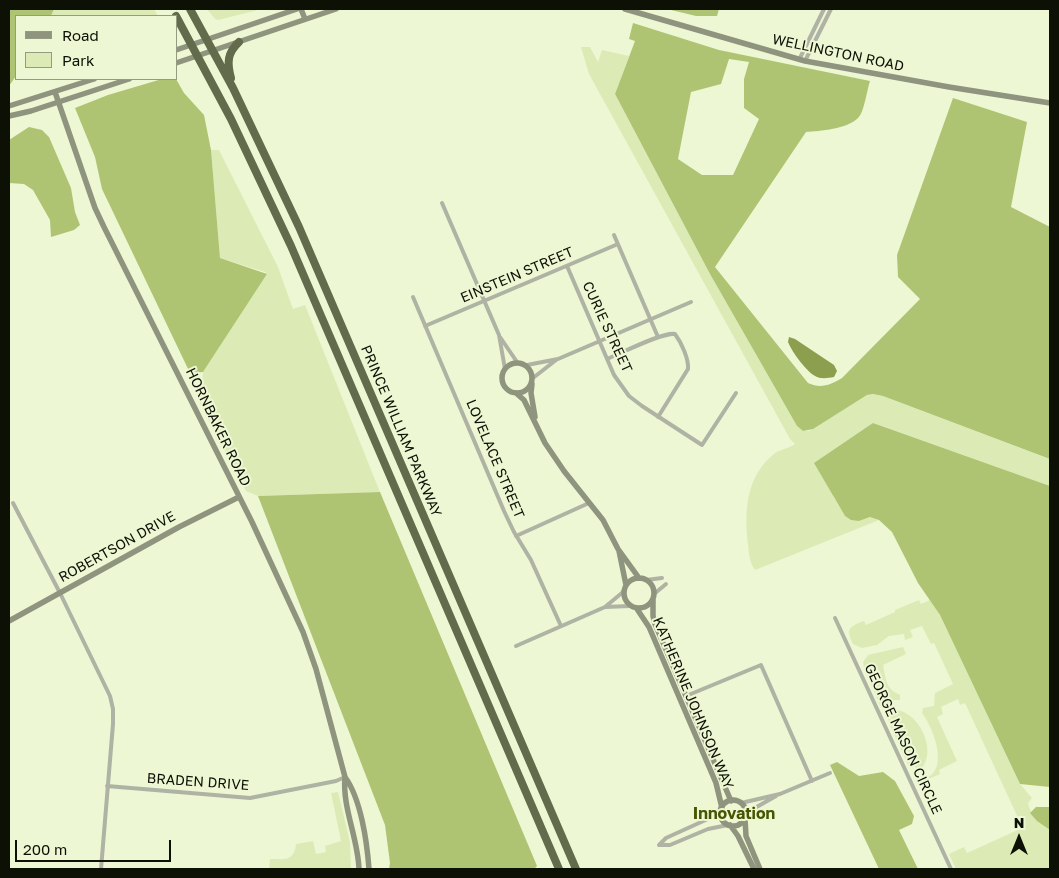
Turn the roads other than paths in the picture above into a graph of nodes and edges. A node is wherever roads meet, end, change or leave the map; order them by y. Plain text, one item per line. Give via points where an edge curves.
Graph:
1 (190, 9) edge
2 (297, 9) edge
3 (302, 9) edge
4 (336, 9) edge
5 (625, 9) edge
6 (824, 9) edge
7 (831, 9) edge
8 (178, 19) edge
9 (305, 19) junction
10 (206, 39) junction
11 (239, 42) junction
12 (192, 44) junction
13 (178, 49) edge
14 (213, 51) junction
15 (198, 56) junction
16 (802, 60) junction
17 (178, 62) edge
18 (91, 80) edge
19 (126, 80) edge
20 (233, 88) junction
21 (55, 92) junction
22 (59, 102) junction
23 (1050, 103) edge
24 (9, 106) edge
25 (9, 116) edge
26 (442, 202) dead end
27 (614, 235) dead end
28 (618, 244) junction
29 (566, 266) junction
30 (413, 298) dead end
31 (484, 301) junction
32 (691, 302) dead end
33 (650, 320) junction
34 (425, 326) junction
35 (499, 336) junction
36 (658, 338) junction
37 (600, 341) junction
38 (558, 359) junction
39 (608, 359) junction
40 (517, 362) junction
41 (527, 365) junction
42 (504, 369) junction
43 (532, 381) junction
44 (736, 392) dead end
45 (516, 393) junction
46 (658, 417) junction
47 (536, 424) junction
48 (239, 497) junction
49 (13, 503) dead end
50 (589, 503) junction
51 (516, 536) junction
52 (618, 549) junction
53 (662, 578) dead end
54 (642, 579) junction
55 (666, 584) dead end
56 (626, 585) junction
57 (623, 592) junction
58 (60, 593) junction
59 (654, 597) junction
60 (630, 606) junction
61 (605, 607) junction
62 (637, 609) junction
63 (834, 618) dead end
64 (9, 621) edge
65 (561, 626) junction
66 (516, 646) dead end
67 (686, 696) junction
68 (830, 773) dead end
69 (345, 777) junction
70 (812, 781) junction
71 (107, 786) junction
72 (780, 794) junction
73 (731, 801) junction
74 (741, 803) junction
75 (721, 811) junction
76 (745, 816) junction
77 (729, 825) junction
78 (101, 869) edge
79 (359, 869) edge
80 (369, 869) edge
81 (559, 869) edge
82 (576, 869) edge
83 (754, 869) edge
84 (760, 869) edge
85 (950, 869) edge

1 - 10 highway, PRINCE WILLIAM PARKWAY
2 - 10 main road
3 - 9 main road
4 - 9 main road
5 - 16 main road, WELLINGTON ROAD
6 - 16 street
7 - 16 street
8 - 12 highway, PRINCE WILLIAM PARKWAY
9 - 11 main road
10 - 12 main road
10 - 14 highway, PRINCE WILLIAM PARKWAY
11 - 14 main road
11 - 20 highway via 231,51 228,62
12 - 13 main road
12 - 15 highway, PRINCE WILLIAM PARKWAY
14 - 15 main road
14 - 20 highway, PRINCE WILLIAM PARKWAY
15 - 17 main road
15 - 81 highway, PRINCE WILLIAM PARKWAY via 291,246
16 - 23 main road, WELLINGTON ROAD
18 - 21 main road
19 - 22 main road
20 - 82 highway, PRINCE WILLIAM PARKWAY via 299,227
21 - 22 main road, HORNBAKER ROAD
21 - 24 main road
22 - 25 main road
22 - 48 main road, HORNBAKER ROAD via 101,221
26 - 31 street
27 - 28 street
28 - 29 street, EINSTEIN STREET
28 - 33 street
29 - 31 street, EINSTEIN STREET
29 - 37 street, CURIE STREET
30 - 34 street, LOVELACE STREET
31 - 34 street, EINSTEIN STREET
31 - 35 street
32 - 33 street
33 - 36 street
33 - 37 street
34 - 51 street, LOVELACE STREET
35 - 40 street
35 - 42 street
36 - 39 street
36 - 46 street via 675,334 688,364 683,379
37 - 38 street
37 - 39 street, CURIE STREET
38 - 41 street
38 - 43 street
39 - 46 street, CURIE STREET via 614,375 629,396
40 - 41 main road
40 - 42 main road
41 - 43 main road
42 - 45 main road via 503,384
43 - 45 main road via 525,391
43 - 47 main road
44 - 46 street, CURIE STREET via 702,445
45 - 47 main road via 524,400
47 - 50 main road via 550,450
48 - 58 main road, ROBERTSON DRIVE
48 - 69 main road, HORNBAKER ROAD via 311,653
49 - 58 street
50 - 51 street
50 - 52 main road via 603,520
51 - 65 street, LOVELACE STREET via 531,560
52 - 54 main road
52 - 56 main road
53 - 54 street
54 - 56 main road via 632,579
54 - 59 main road via 651,584
55 - 59 street
56 - 57 main road
57 - 60 main road
57 - 61 street
58 - 64 main road, ROBERTSON DRIVE
58 - 71 street via 110,696 113,724
59 - 62 main road via 647,606
59 - 67 main road, KATHERINE JOHNSON WAY via 655,624
60 - 61 street
60 - 62 main road
61 - 65 street
62 - 75 main road, KATHERINE JOHNSON WAY via 649,627 716,783
63 - 85 street, GEORGE MASON CIRCLE
65 - 66 street
67 - 70 street via 761,665
67 - 73 main road, KATHERINE JOHNSON WAY
68 - 70 street
69 - 71 street, BRADEN DRIVE via 250,798
69 - 79 main road, HORNBAKER ROAD via 344,790
69 - 80 main road, HORNBAKER ROAD via 352,787 367,846
70 - 72 street
71 - 78 street
72 - 74 street
72 - 76 street
73 - 74 main road
73 - 75 main road via 724,804
74 - 76 main road
75 - 77 main road via 723,821
75 - 77 street via 666,838 659,845
76 - 77 main road via 738,825
76 - 84 main road via 746,836
77 - 83 main road

